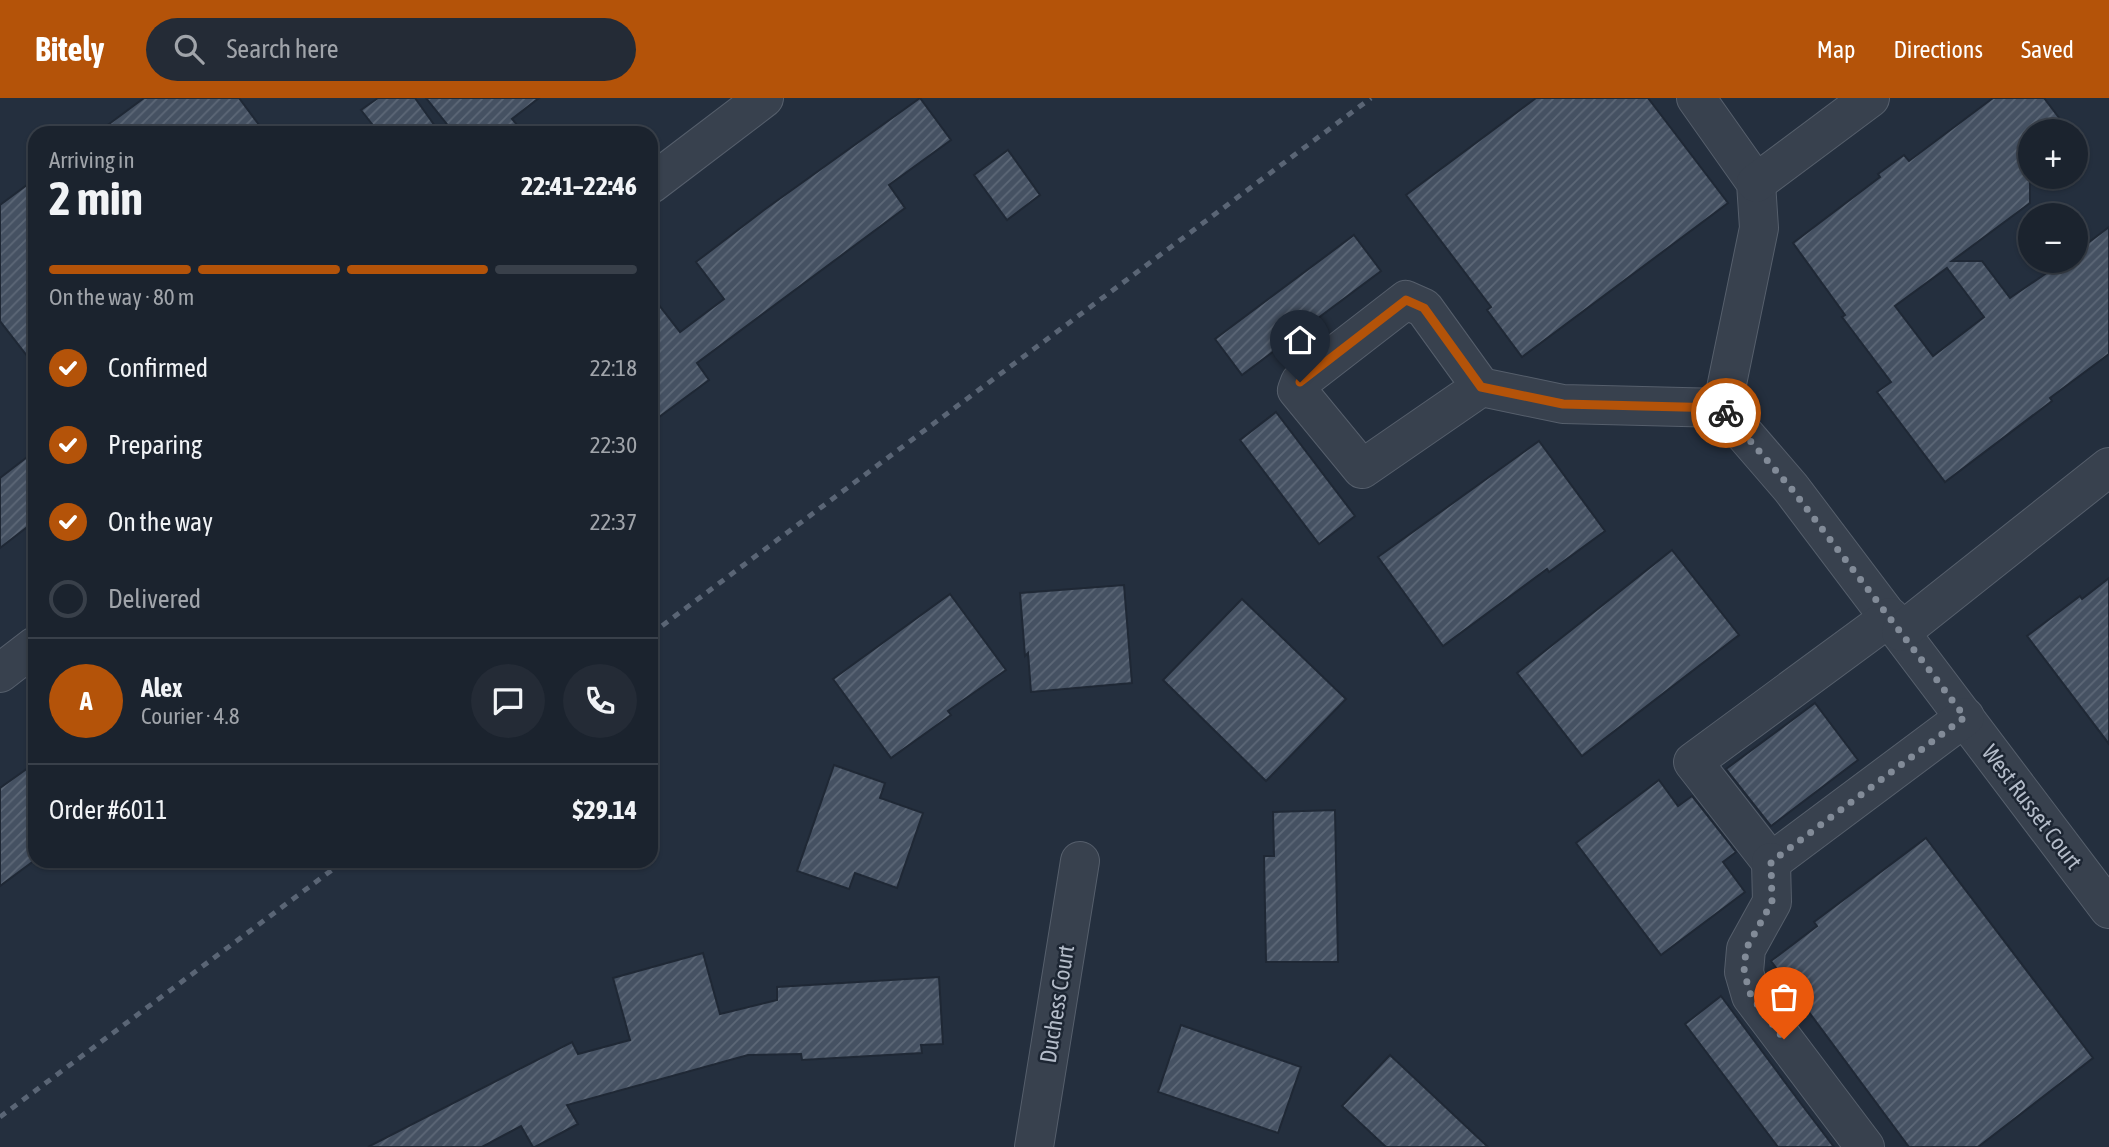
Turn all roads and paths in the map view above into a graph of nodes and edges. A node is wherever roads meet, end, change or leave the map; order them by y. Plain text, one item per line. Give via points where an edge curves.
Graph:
1 (764, 98) edge
2 (1696, 98) edge
3 (1870, 98) edge
4 (658, 179) edge
5 (1756, 183) junction
6 (1481, 387) junction
7 (1722, 408) junction
8 (2109, 467) edge
9 (1896, 625) junction
10 (28, 651) edge
11 (0, 673) edge
12 (1965, 717) junction
13 (1080, 861) dead end
14 (1771, 862) junction
15 (2109, 909) edge
16 (1034, 1147) edge
17 (1865, 1147) edge

1 - 4 street
2 - 5 street
3 - 5 street
5 - 7 street via 1759,228
6 - 6 street via 1362,469 1297,390 1300,382 1406,300 1424,308
6 - 7 street via 1563,404
7 - 9 street, West Russet Court via 1791,488
8 - 9 street
9 - 12 street, West Russet Court
9 - 14 street via 1693,762
10 - 11 street
12 - 14 street
12 - 15 street, West Russet Court
13 - 16 street, Duchess Court
14 - 17 street via 1772,902 1746,949 1744,972 1751,996

